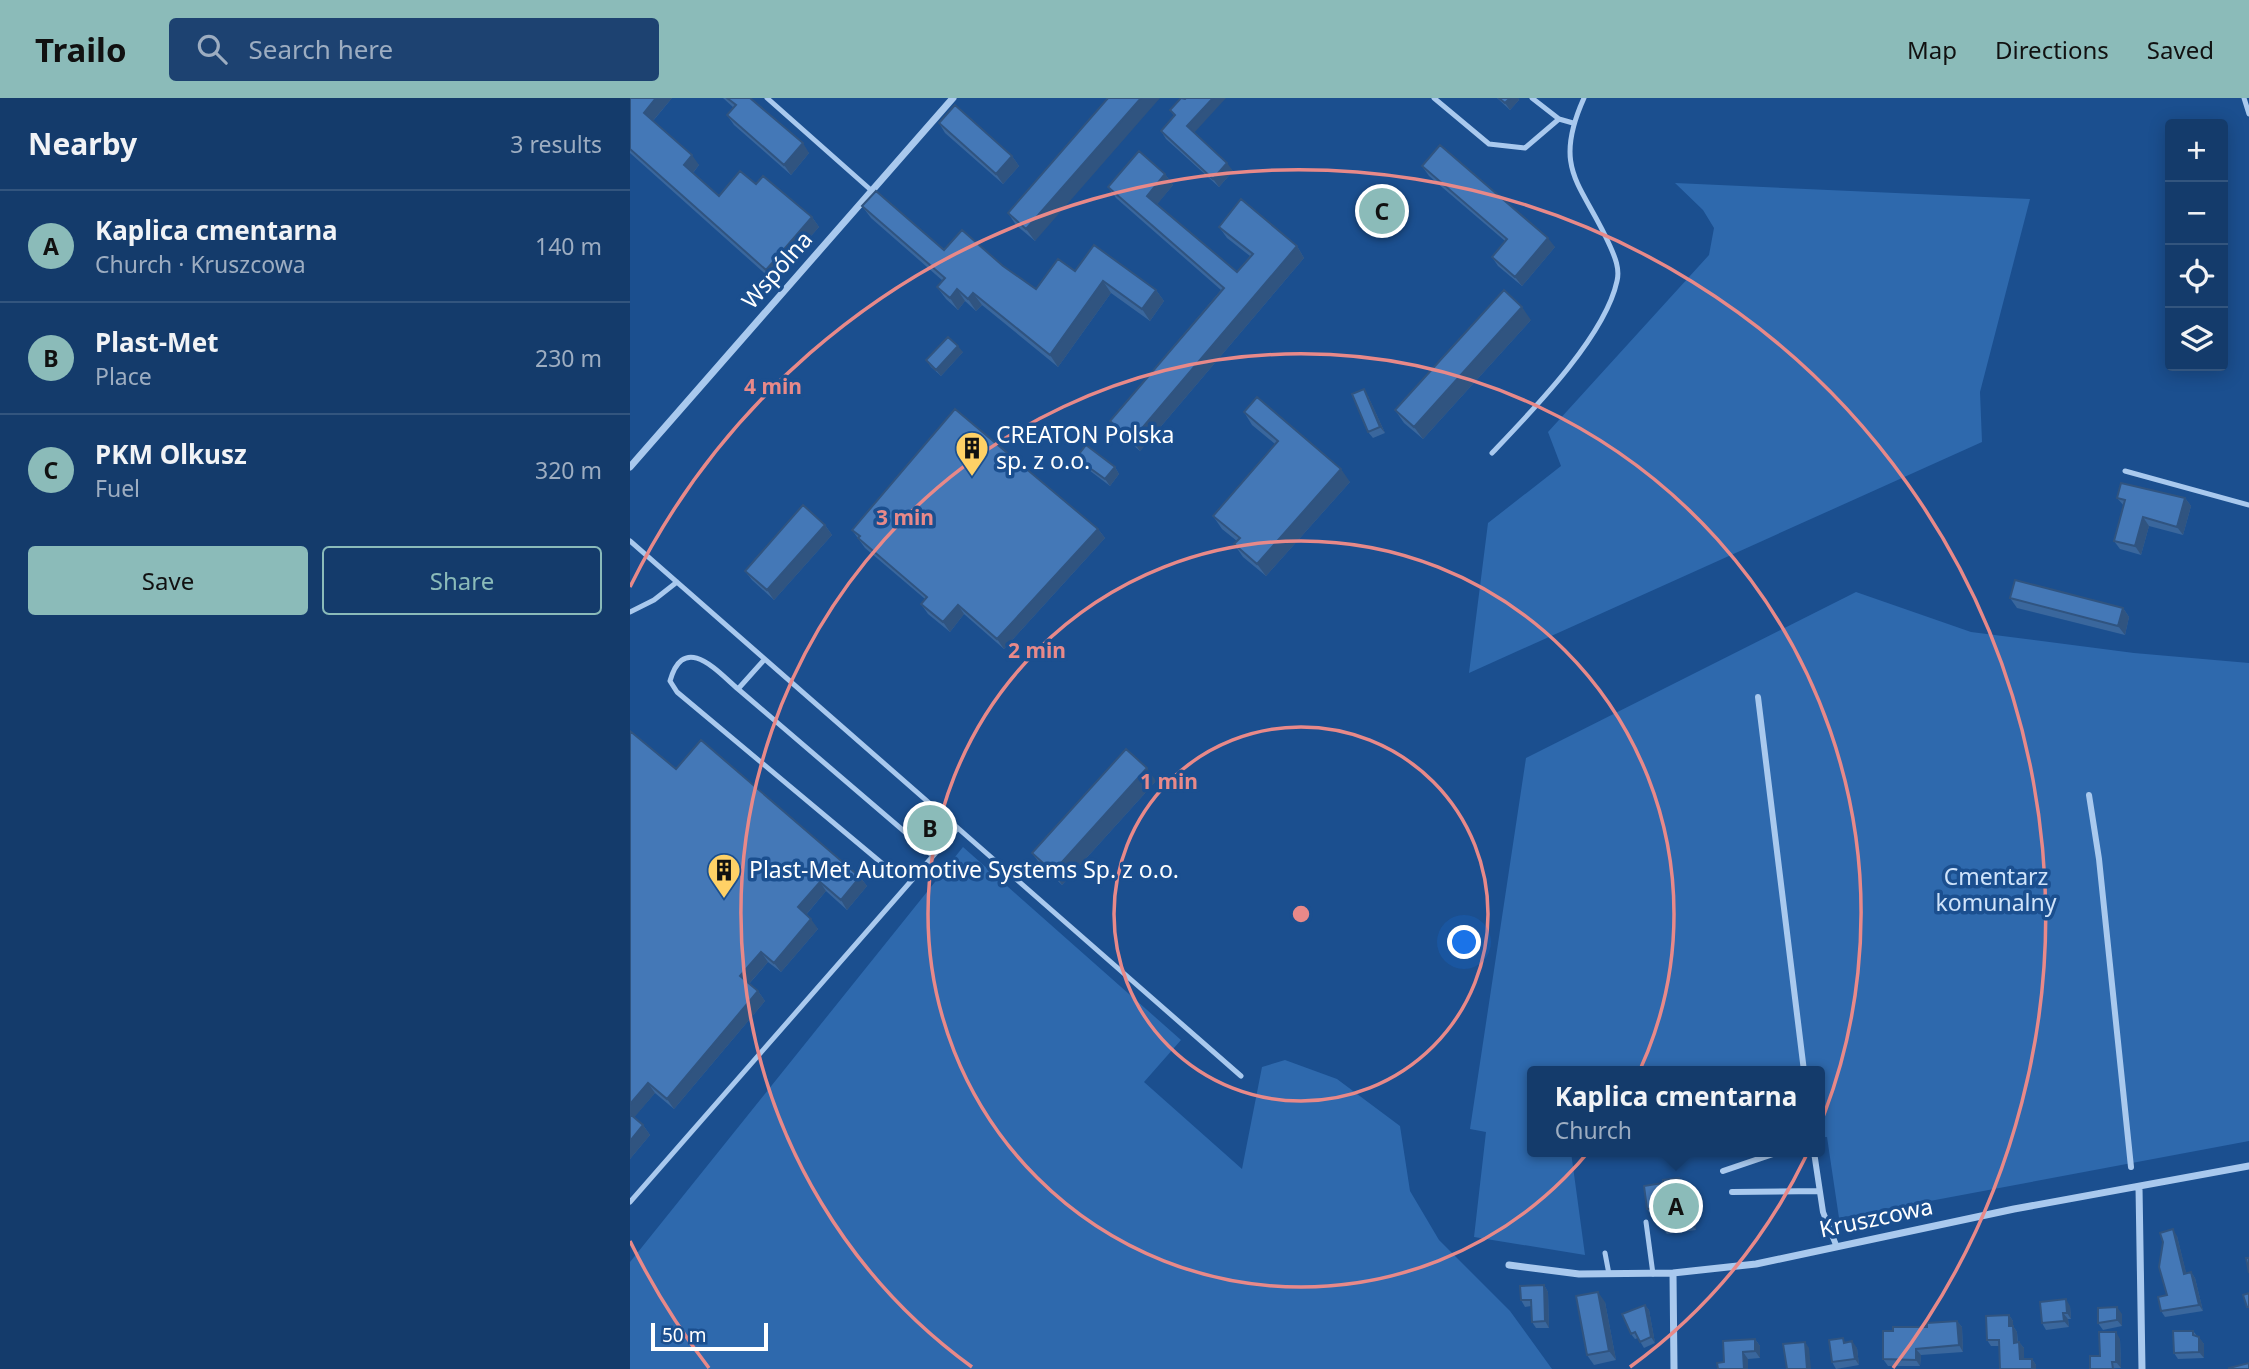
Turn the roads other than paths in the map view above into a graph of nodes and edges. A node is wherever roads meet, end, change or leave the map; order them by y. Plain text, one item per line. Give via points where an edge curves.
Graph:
1 (767, 98) edge
2 (953, 98) edge
3 (1434, 98) edge
4 (1532, 98) edge
5 (1584, 98) edge
6 (2244, 98) edge
7 (2249, 114) edge
8 (1559, 119) junction
9 (1573, 123) junction
10 (872, 191) junction
11 (1492, 453) dead end
12 (630, 467) edge
13 (2125, 471) dead end
14 (2249, 505) edge
15 (630, 541) edge
16 (677, 582) junction
17 (630, 612) edge
18 (764, 660) junction
19 (738, 690) junction
20 (1758, 697) dead end
21 (2089, 795) dead end
22 (957, 829) junction
23 (933, 856) junction
24 (884, 865) dead end
25 (1803, 1066) edge
26 (1241, 1076) dead end
27 (1764, 1157) edge
28 (1815, 1157) edge
29 (2249, 1166) edge
30 (2131, 1167) dead end
31 (1723, 1171) dead end
32 (2139, 1187) junction
33 (1819, 1191) junction
34 (1732, 1192) dead end
35 (630, 1202) edge
36 (1646, 1222) edge
37 (1836, 1245) junction
38 (1605, 1253) dead end
39 (1510, 1265) dead end
40 (1673, 1273) junction
41 (1609, 1274) junction
42 (1653, 1274) junction
43 (1674, 1369) edge
44 (2142, 1369) edge

1 - 10 lane
2 - 10 street, Wspólna
3 - 8 lane via 1489,144 1525,148
4 - 8 lane
5 - 9 lane
6 - 7 lane
8 - 9 lane
9 - 11 lane via 1569,155 1575,183 1608,241 1618,280 1595,329 1539,404
10 - 12 street, Wspólna
13 - 14 lane
15 - 16 lane
16 - 17 lane
16 - 18 lane
18 - 19 lane
18 - 22 lane
19 - 23 lane
19 - 24 lane via 701,657 681,661 670,681 677,692
20 - 25 street
21 - 30 street
22 - 23 lane
22 - 26 lane
23 - 35 lane
27 - 31 street
28 - 33 street
29 - 32 street, Kruszcowa
32 - 37 street, Kruszcowa
32 - 44 street
33 - 34 street
33 - 37 street
36 - 42 lane
37 - 40 street, Kruszcowa via 1756,1264
38 - 41 lane
39 - 41 street, Kruszcowa via 1579,1275
40 - 42 street, Kruszcowa
40 - 43 street
41 - 42 street, Kruszcowa

